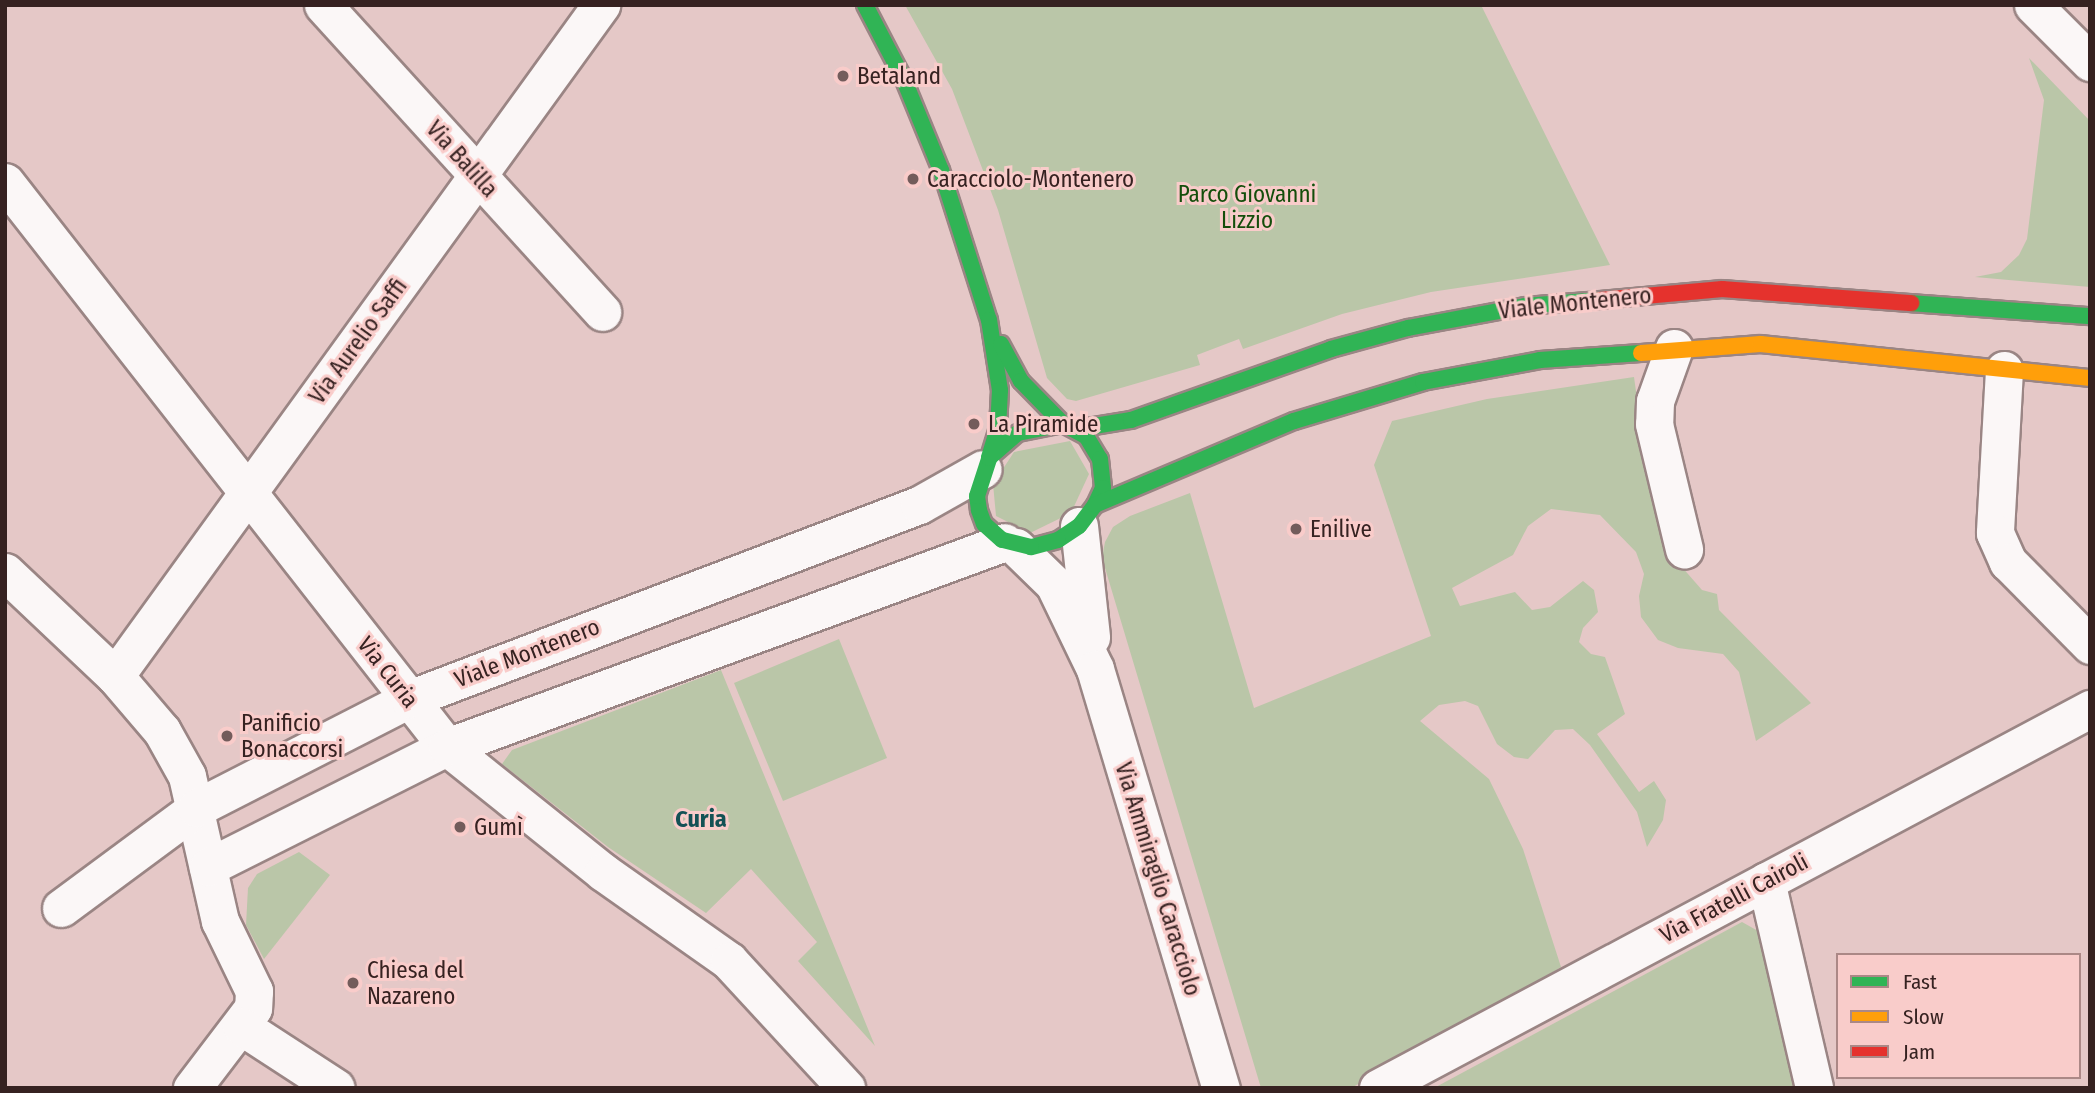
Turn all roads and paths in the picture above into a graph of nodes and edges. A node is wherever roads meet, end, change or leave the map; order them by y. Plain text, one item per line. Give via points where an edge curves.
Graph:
1 (323, 5) edge
2 (601, 5) edge
3 (865, 5) edge
4 (2034, 5) edge
5 (2090, 62) edge
6 (479, 177) junction
7 (5, 182) edge
8 (602, 312) dead end
9 (2090, 316) edge
10 (989, 320) junction
11 (1674, 348) junction
12 (2004, 370) junction
13 (2090, 378) edge
14 (1070, 426) junction
15 (986, 464) junction
16 (248, 491) junction
17 (1087, 515) junction
18 (1010, 544) junction
19 (1684, 549) dead end
20 (5, 572) edge
21 (2090, 645) edge
22 (1095, 670) junction
23 (115, 676) junction
24 (409, 699) junction
25 (2090, 709) edge
26 (447, 747) junction
27 (196, 808) junction
28 (208, 867) junction
29 (1766, 881) junction
30 (61, 908) dead end
31 (241, 1026) junction
32 (192, 1088) edge
33 (336, 1088) edge
34 (846, 1088) edge
35 (1221, 1088) edge
36 (1378, 1088) edge
37 (1814, 1088) edge

1 - 6 street, Via Balilla
2 - 6 street, Via Aurelio Saffi
3 - 10 main road via 904,80 942,170
4 - 5 street
6 - 8 street, Via Balilla
6 - 16 street, Via Aurelio Saffi
7 - 16 street, Via Curia
9 - 14 main road, Viale Montenero via 1723,289 1525,306 1369,338 1131,420
10 - 14 main road via 1021,381
10 - 15 main road via 1000,390 998,428
11 - 12 main road via 1762,344 1830,348
11 - 17 main road via 1540,359 1423,382 1294,421
11 - 19 street via 1655,401 1654,424
12 - 13 main road
12 - 21 street via 1995,533 2008,562
14 - 15 main road via 1018,433
14 - 17 main road via 1100,459 1102,488
15 - 18 main road via 979,510 984,524
15 - 24 street, Viale Montenero via 919,505
16 - 23 street, Via Aurelio Saffi
16 - 24 street, Via Curia
17 - 18 main road via 1045,544
17 - 22 street
18 - 22 street via 1054,584
18 - 26 street
20 - 23 street
22 - 35 street, Via Ammiraglio Caracciolo
23 - 27 street via 175,750
24 - 26 street, Via Curia
24 - 27 street, Viale Montenero
25 - 29 street, Via Fratelli Cairoli
26 - 28 street
26 - 34 street, Via Curia via 603,872 729,961
27 - 28 street
27 - 30 street, Viale Montenero
28 - 31 street via 220,921 254,991 253,1008
29 - 36 street, Via Fratelli Cairoli
29 - 37 street
31 - 32 street
31 - 33 street

